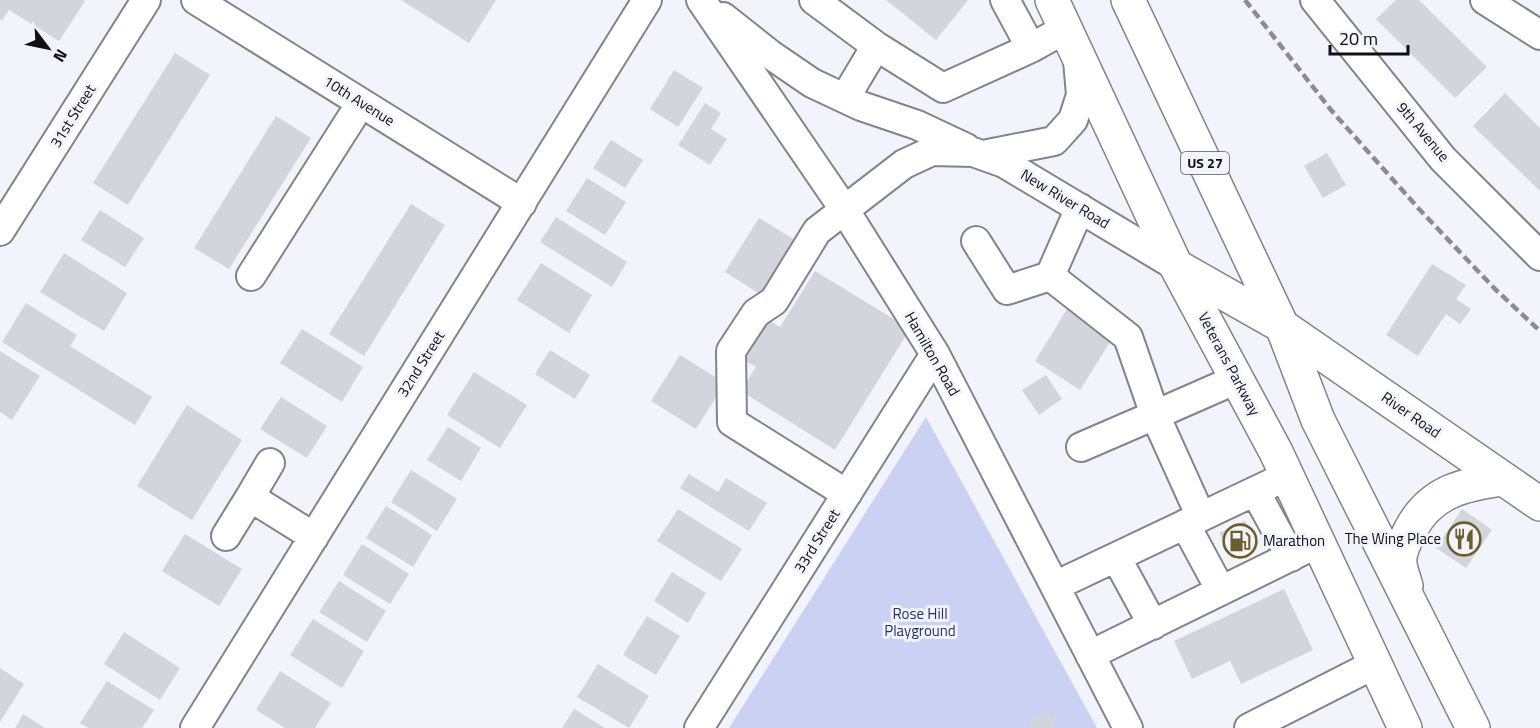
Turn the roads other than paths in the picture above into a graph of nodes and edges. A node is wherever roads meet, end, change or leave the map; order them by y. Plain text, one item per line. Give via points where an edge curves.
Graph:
1 (146, 0) edge
2 (195, 0) edge
3 (647, 0) edge
4 (701, 0) edge
5 (814, 0) edge
6 (1005, 0) edge
7 (1052, 0) edge
8 (1128, 0) edge
9 (1485, 0) edge
10 (1319, 2) edge
11 (1540, 35) edge
12 (1071, 42) junction
13 (876, 46) junction
14 (1031, 48) junction
15 (944, 88) junction
16 (845, 98) junction
17 (361, 103) junction
18 (938, 135) junction
19 (978, 153) junction
20 (522, 203) junction
21 (1080, 208) junction
22 (844, 209) junction
23 (0, 231) edge
24 (976, 241) dead end
25 (1540, 256) edge
26 (1176, 266) junction
27 (251, 276) dead end
28 (1050, 276) junction
29 (1282, 326) junction
30 (934, 354) junction
31 (1237, 379) junction
32 (1155, 415) junction
33 (1081, 447) dead end
34 (270, 464) dead end
35 (1287, 476) junction
36 (1504, 479) junction
37 (1255, 491) junction
38 (847, 494) junction
39 (250, 496) junction
40 (1540, 504) edge
41 (1210, 519) junction
42 (226, 536) dead end
43 (314, 537) junction
44 (1305, 550) junction
45 (1116, 557) junction
46 (1055, 586) junction
47 (1221, 591) junction
48 (1411, 605) junction
49 (1153, 625) junction
50 (1090, 655) junction
51 (1375, 664) junction
52 (195, 728) edge
53 (699, 728) edge
54 (1128, 728) edge
55 (1249, 728) edge
56 (1404, 728) edge
57 (1473, 728) edge

1 - 23 street, 31st Street
2 - 17 street, 10th Avenue
3 - 20 street, 32nd Street
4 - 16 street via 779,61 812,83
4 - 22 street, Hamilton Road
5 - 13 street
6 - 14 street
7 - 12 main road, Veterans Parkway
8 - 29 main road, US 27
9 - 11 street
10 - 25 street, 9th Avenue via 1443,159
12 - 14 street
12 - 19 street via 1081,95 1073,120 1054,141
12 - 26 main road, Veterans Parkway
13 - 15 street
13 - 16 street
14 - 15 street
15 - 18 street
16 - 18 street
17 - 20 street, 10th Avenue
17 - 27 street
18 - 19 street
19 - 21 street, New River Road via 1004,163
19 - 22 street, New River Road via 933,151 904,164
20 - 43 street, 32nd Street
21 - 26 street, New River Road
21 - 28 street
22 - 30 street, Hamilton Road
22 - 38 street, New River Road via 817,231 774,301 756,314 731,351 732,422
24 - 28 street via 1007,290
26 - 29 main road, New River Road
26 - 31 main road, Veterans Parkway
28 - 32 street via 1128,337
29 - 36 main road, River Road
29 - 48 main road, US 27 via 1318,420
30 - 38 street, 33rd Street
30 - 46 street, Hamilton Road
31 - 32 street
31 - 35 main road, Veterans Parkway
32 - 33 street
32 - 41 street
34 - 39 street
35 - 37 street
35 - 44 main road, Veterans Parkway
36 - 40 main road, River Road
36 - 48 main road via 1470,483 1439,497 1419,514 1400,560
37 - 41 street
37 - 44 street
38 - 53 street, 33rd Street
39 - 42 street
39 - 43 street
41 - 45 street
41 - 47 street
43 - 52 street, 32nd Street
44 - 47 street via 1252,566
44 - 51 main road, Veterans Parkway
45 - 46 street
45 - 49 street
46 - 50 street, Hamilton Road
47 - 49 street
48 - 57 main road, US 27
49 - 50 street
50 - 54 street, Hamilton Road
51 - 55 street
51 - 56 main road, Veterans Parkway

